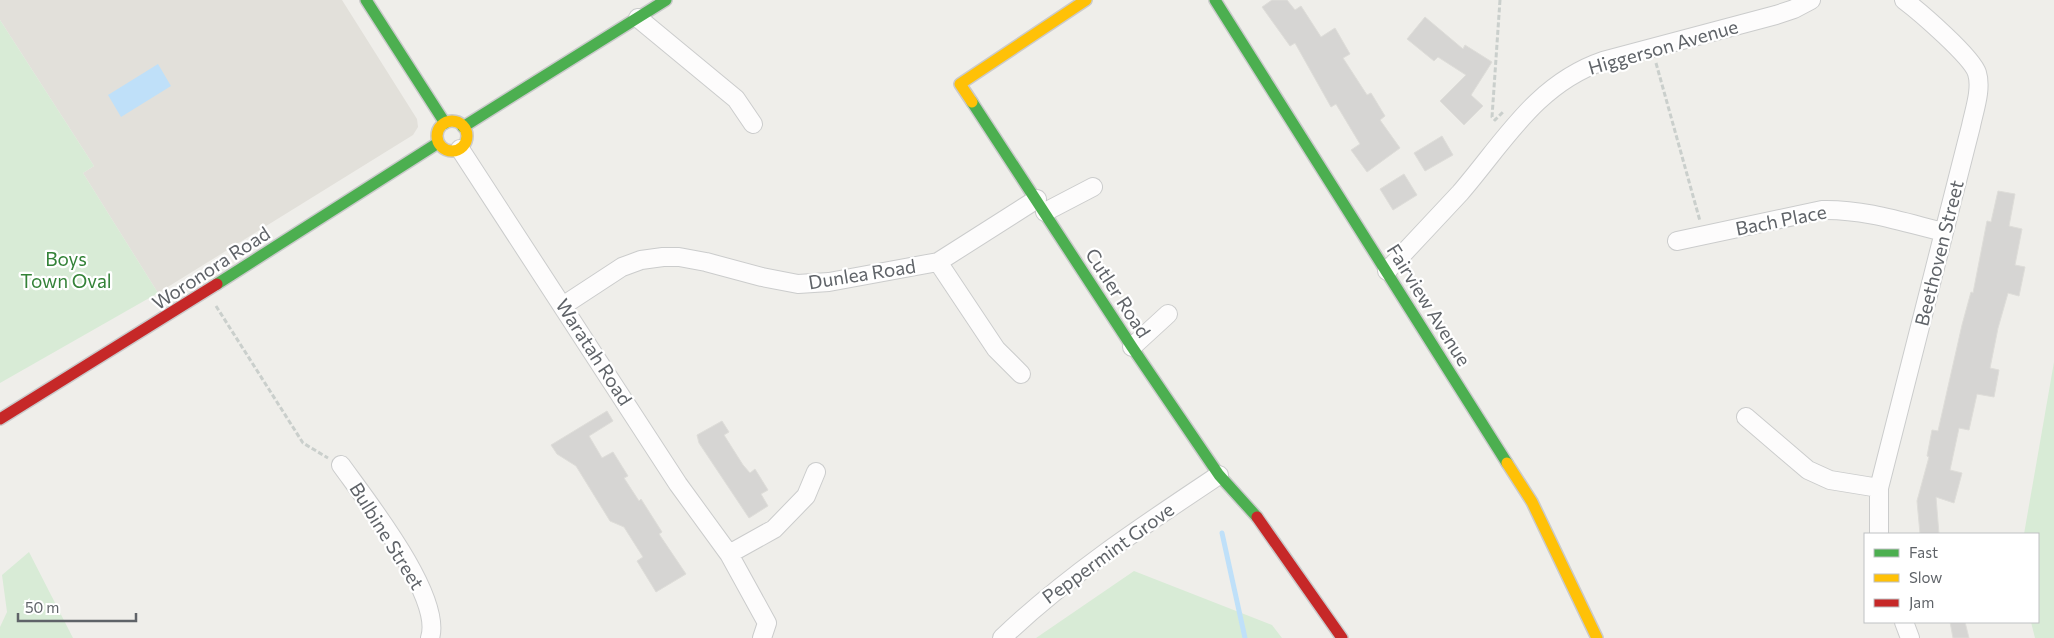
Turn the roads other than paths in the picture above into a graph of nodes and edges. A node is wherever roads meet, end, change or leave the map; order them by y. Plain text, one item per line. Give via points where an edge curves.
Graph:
1 (366, 0) edge
2 (666, 0) edge
3 (1086, 0) edge
4 (1214, 0) edge
5 (1811, 0) edge
6 (1904, 0) edge
7 (638, 18) junction
8 (445, 123) junction
9 (753, 124) dead end
10 (463, 127) junction
11 (438, 143) junction
12 (460, 149) junction
13 (1093, 187) dead end
14 (1041, 205) junction
15 (1944, 232) junction
16 (1677, 242) dead end
17 (938, 262) junction
18 (1388, 271) junction
19 (564, 305) junction
20 (1168, 314) dead end
21 (1132, 347) junction
22 (1021, 374) dead end
23 (1746, 417) dead end
24 (0, 419) edge
25 (342, 466) road end
26 (816, 472) dead end
27 (1219, 475) junction
28 (1879, 488) junction
29 (1879, 533) edge
30 (729, 554) junction
31 (1904, 623) edge
32 (430, 638) edge
33 (762, 638) edge
34 (1002, 638) edge
35 (1342, 638) edge
36 (1597, 638) edge
37 (1910, 638) edge

1 - 8 street
2 - 7 street
3 - 14 street, Cutler Road via 960,84
4 - 18 street, Fairview Avenue
5 - 18 street, Higgerson Avenue via 1776,15 1652,47 1578,71 1548,91
6 - 15 street, Beethoven Street via 1964,55 1977,73 1978,92 1971,126
7 - 9 street via 736,99
7 - 10 street
8 - 10 street via 457,122
8 - 11 street via 439,130
10 - 12 street via 466,136
11 - 12 street via 446,150
11 - 24 street, Woronora Road via 207,292
12 - 19 street, Waratah Road
13 - 14 street, Dunlea Road
14 - 17 street, Dunlea Road
14 - 21 street, Cutler Road
15 - 16 street, Bach Place via 1879,216 1822,210
15 - 28 street, Beethoven Street
17 - 19 street, Dunlea Road via 798,284 679,257 656,258 622,267
17 - 22 street via 996,349
18 - 36 street, Fairview Avenue via 1532,502
19 - 30 street, Waratah Road via 678,484
20 - 21 street
21 - 27 street, Cutler Road
23 - 28 street via 1808,470 1830,480
25 - 32 street, Bulbine Street via 399,549 425,597 432,618
26 - 30 street via 806,496 774,529
27 - 34 street, Peppermint Grove via 1089,564
27 - 35 street, Cutler Road via 1261,521
28 - 29 street, Beethoven Street
30 - 33 street, Waratah Road via 767,622
31 - 37 street

